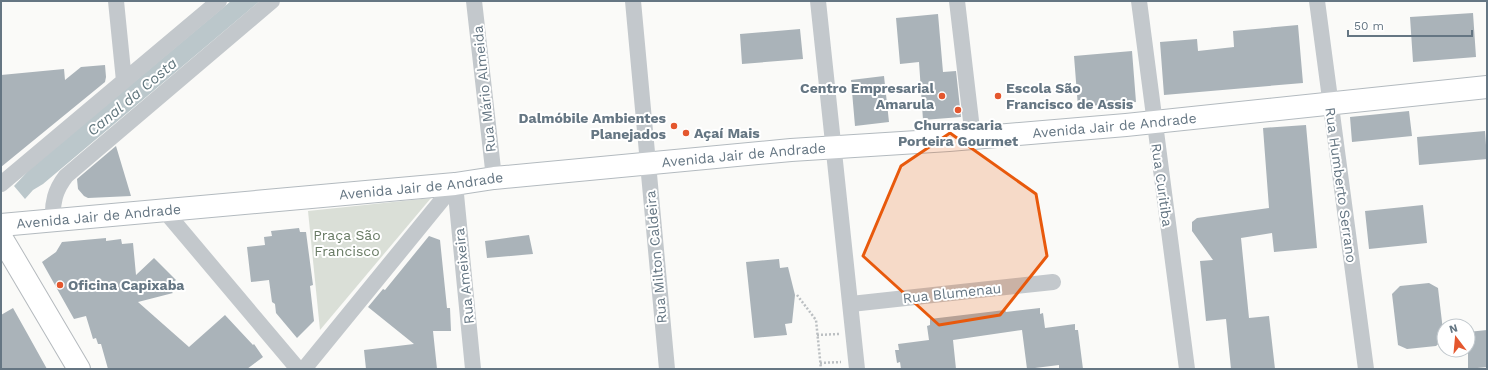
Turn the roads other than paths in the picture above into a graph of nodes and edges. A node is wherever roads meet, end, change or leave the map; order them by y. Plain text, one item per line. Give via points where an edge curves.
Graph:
1 (116, 1) edge
2 (219, 1) edge
3 (272, 1) edge
4 (474, 1) edge
5 (633, 1) edge
6 (818, 1) edge
7 (957, 1) edge
8 (1139, 1) edge
9 (1317, 1) edge
10 (124, 81) junction
11 (1487, 87) edge
12 (1330, 103) junction
13 (1154, 123) junction
14 (973, 138) junction
15 (833, 147) junction
16 (647, 164) junction
17 (494, 178) junction
18 (1, 184) edge
19 (455, 184) junction
20 (164, 210) junction
21 (53, 220) junction
22 (1, 225) edge
23 (1, 237) edge
24 (1053, 282) dead end
25 (851, 304) junction
26 (79, 369) edge
27 (298, 369) edge
28 (304, 369) edge
29 (473, 369) edge
30 (667, 369) edge
31 (857, 369) edge
32 (1187, 369) edge
33 (1366, 369) edge

1 - 10 street
2 - 10 street
3 - 21 street via 66,176 53,200
4 - 17 street, Rua Mário Almeida
5 - 16 street, Rua Milton Caldeira
6 - 15 street
7 - 14 street
8 - 13 street, Rua Curitiba
9 - 12 street, Rua Humberto Serrano
10 - 18 street
11 - 12 main road, Avenida Jair de Andrade
12 - 13 main road, Avenida Jair de Andrade
12 - 33 street, Rua Humberto Serrano
13 - 14 main road, Avenida Jair de Andrade
13 - 32 street, Rua Curitiba
14 - 15 main road, Avenida Jair de Andrade
15 - 16 main road, Avenida Jair de Andrade
15 - 25 street
16 - 17 main road, Avenida Jair de Andrade
16 - 30 street, Rua Milton Caldeira
17 - 19 main road, Avenida Jair de Andrade
19 - 20 main road, Avenida Jair de Andrade
19 - 28 street
19 - 29 street, Rua Ameixeira
20 - 21 main road, Avenida Jair de Andrade
20 - 27 street
21 - 22 main road, Avenida Jair de Andrade
23 - 26 main road
24 - 25 street, Rua Blumenau
25 - 31 street

